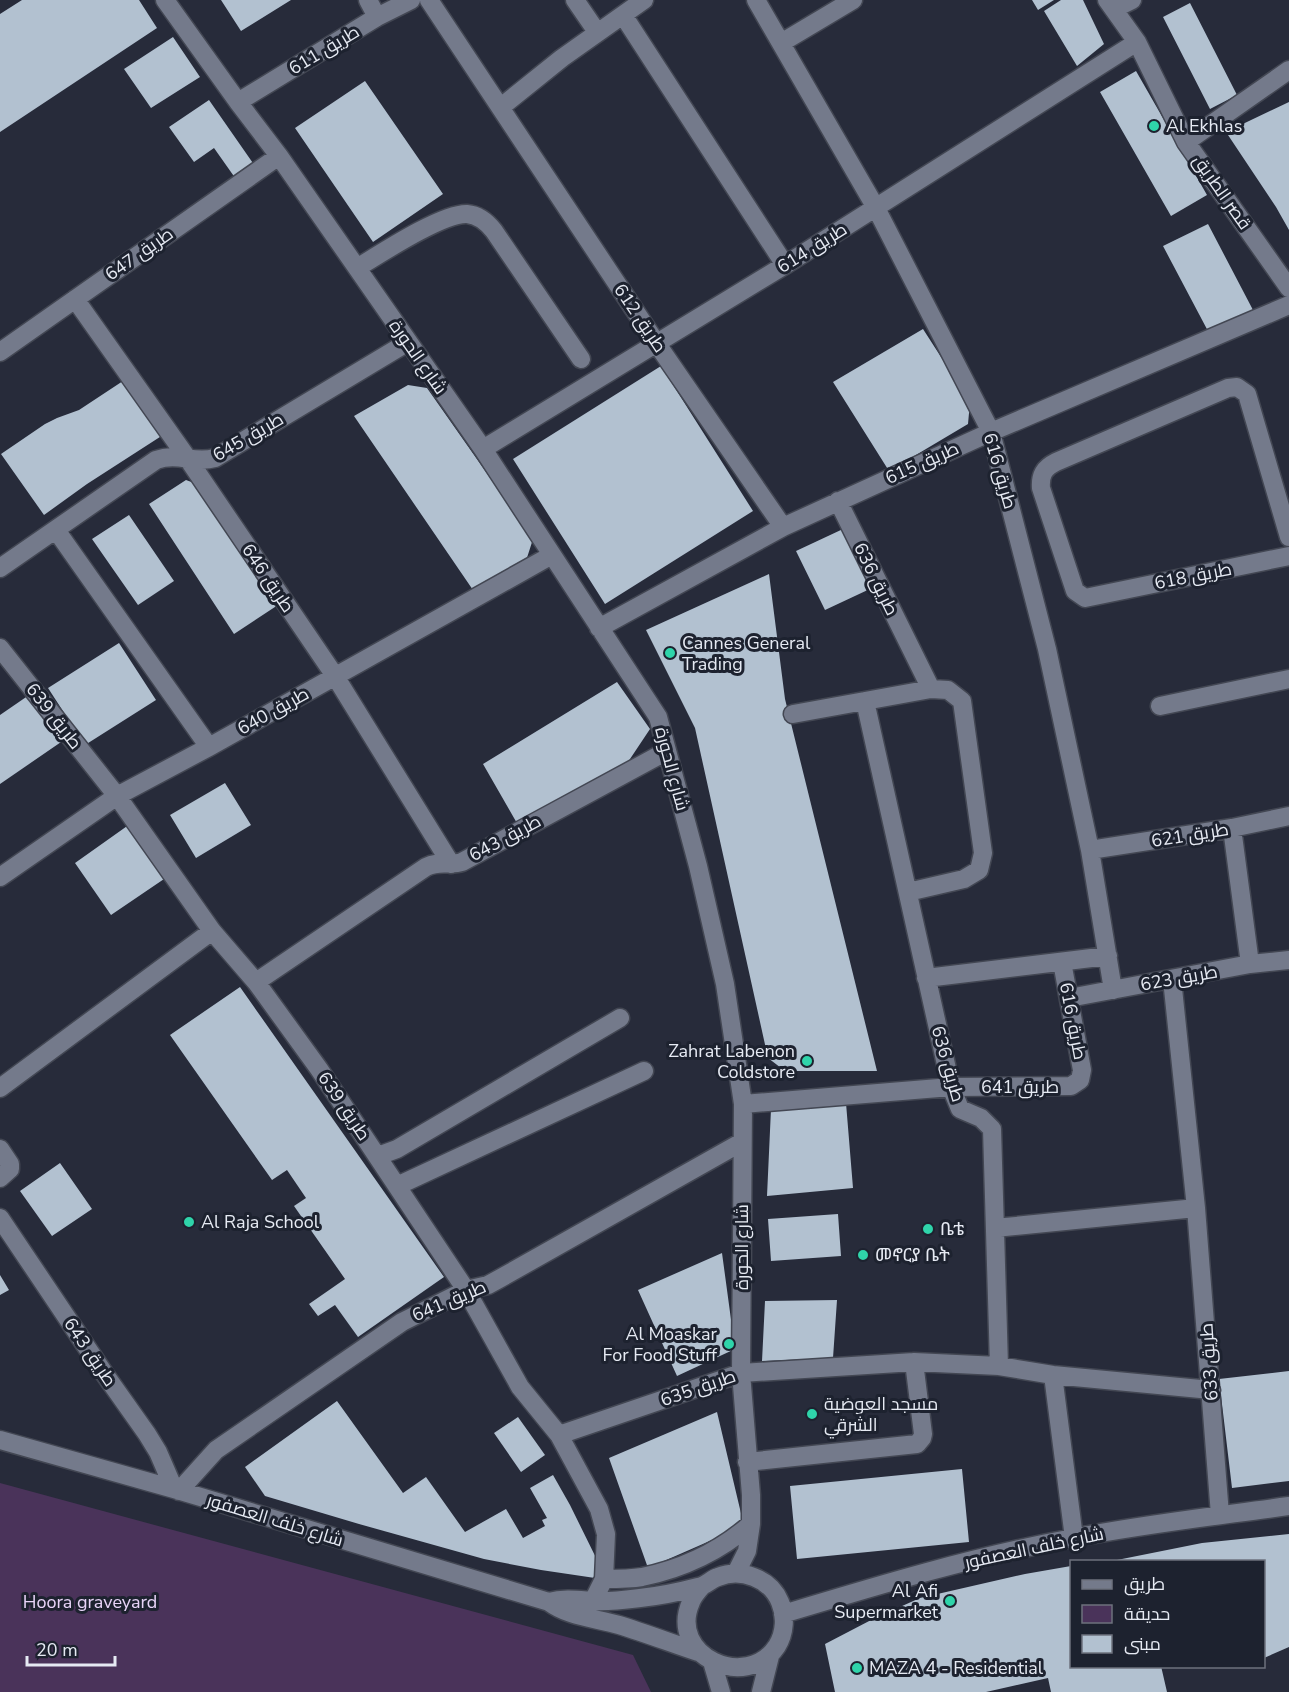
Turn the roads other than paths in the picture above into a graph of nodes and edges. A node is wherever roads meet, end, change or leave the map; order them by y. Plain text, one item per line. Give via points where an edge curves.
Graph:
1 (165, 0) edge
2 (368, 0) edge
3 (411, 0) edge
4 (429, 0) edge
5 (575, 0) edge
6 (644, 0) edge
7 (756, 0) edge
8 (853, 0) edge
9 (1132, 0) edge
10 (1110, 5) edge
11 (623, 15) junction
12 (377, 17) junction
13 (597, 32) junction
14 (1137, 42) junction
15 (781, 43) junction
16 (1289, 70) edge
17 (238, 102) junction
18 (501, 107) junction
19 (1186, 142) junction
20 (279, 156) junction
21 (876, 208) junction
22 (785, 266) junction
23 (357, 268) junction
24 (1289, 288) edge
25 (75, 299) junction
26 (1289, 305) edge
27 (408, 342) junction
28 (657, 344) junction
29 (0, 352) edge
30 (581, 359) dead end
31 (991, 432) junction
32 (483, 449) junction
33 (188, 459) junction
34 (838, 501) junction
35 (783, 527) junction
36 (56, 530) junction
37 (1289, 537) edge
38 (552, 555) junction
39 (1289, 556) edge
40 (0, 568) edge
41 (599, 628) junction
42 (0, 648) edge
43 (335, 676) junction
44 (1289, 679) edge
45 (931, 689) junction
46 (866, 701) junction
47 (1160, 706) dead end
48 (793, 714) dead end
49 (209, 747) junction
50 (667, 751) junction
51 (117, 796) junction
52 (1289, 816) edge
53 (1232, 828) junction
54 (1090, 850) junction
55 (451, 864) junction
56 (0, 877) edge
57 (908, 892) junction
58 (212, 931) junction
59 (1108, 956) junction
60 (1289, 960) edge
61 (1062, 962) junction
62 (1250, 964) junction
63 (926, 978) junction
64 (1172, 979) junction
65 (256, 982) junction
66 (1113, 990) junction
67 (1069, 998) junction
68 (620, 1018) dead end
69 (644, 1071) dead end
70 (1080, 1080) joint
71 (951, 1087) junction
72 (0, 1088) edge
73 (743, 1104) junction
74 (742, 1142) junction
75 (0, 1149) edge
76 (378, 1156) junction
77 (0, 1178) edge
78 (397, 1186) junction
79 (1196, 1208) junction
80 (0, 1218) edge
81 (995, 1228) junction
82 (466, 1290) junction
83 (914, 1362) junction
84 (999, 1366) junction
85 (741, 1373) junction
86 (1053, 1376) junction
87 (1211, 1390) junction
88 (559, 1435) junction
89 (0, 1440) edge
90 (747, 1462) junction
91 (176, 1490) junction
92 (1289, 1506) edge
93 (1220, 1515) junction
94 (751, 1524) junction
95 (1074, 1538) junction
96 (736, 1573) junction
97 (604, 1579) junction
98 (702, 1587) junction
99 (593, 1601) junction
100 (549, 1602) junction
101 (783, 1614) junction
102 (698, 1652) junction
103 (770, 1656) junction
104 (713, 1665) junction
105 (721, 1692) edge
106 (761, 1692) edge

1 - 17 street, شارع الحورة
2 - 12 street
3 - 12 street, طريق 611
4 - 18 street, طريق 612
5 - 13 street
6 - 11 street
7 - 15 street, طريق 616
8 - 15 street
9 - 10 street
10 - 14 street, قصر الطريق
11 - 13 street
11 - 22 street
12 - 17 street, طريق 611
13 - 18 street
14 - 19 street, قصر الطريق
14 - 21 street, طريق 614
15 - 21 street, طريق 616
16 - 19 street
17 - 20 street, شارع الحورة
18 - 28 street, طريق 612
19 - 24 street, قصر الطريق
20 - 23 street, شارع الحورة
20 - 25 street, طريق 647
21 - 22 street, طريق 614
21 - 31 street, طريق 616
22 - 28 street, طريق 614
23 - 27 street, شارع الحورة
23 - 30 street via 446,219 467,214 478,217 494,231
25 - 29 street, طريق 647
25 - 33 street, طريق 646
26 - 31 street, طريق 615
27 - 32 street, شارع الحورة
27 - 33 street, طريق 645 via 215,458
28 - 32 street, طريق 614
28 - 35 street, طريق 612
31 - 34 street, طريق 615
31 - 54 street, طريق 616 via 1047,649
32 - 38 street, شارع الحورة
33 - 36 street, طريق 645 via 177,456 156,460
33 - 43 street, طريق 646
34 - 35 street, طريق 615
34 - 45 street, طريق 636
35 - 41 street, طريق 615
36 - 40 street, طريق 645
36 - 49 street
37 - 39 street, طريق 618 via 1242,388 1232,386 1056,462 1043,472 1040,480 1075,591 1085,597
38 - 41 street, شارع الحورة
38 - 43 street, طريق 640
41 - 50 street, شارع الحورة via 658,717
42 - 51 street, طريق 639
43 - 49 street, طريق 640
43 - 55 street, طريق 646
44 - 47 street
45 - 46 street
45 - 57 street via 948,690 962,701 983,853 980,870 963,879
46 - 48 street
46 - 57 street, طريق 636
49 - 51 street, طريق 640
50 - 55 street, طريق 643 via 462,862
50 - 73 street, شارع الحورة via 725,984
51 - 56 street, طريق 640
51 - 58 street, طريق 639
52 - 53 street, طريق 621
53 - 54 street, طريق 621
53 - 62 street
54 - 59 street, طريق 616
55 - 65 street, طريق 643 via 438,862 426,867
57 - 63 street, طريق 636
58 - 65 street, طريق 639
58 - 72 street
59 - 61 street
59 - 66 street, طريق 616
60 - 62 street, طريق 623
61 - 63 street
61 - 67 street, طريق 616
62 - 64 street, طريق 623
63 - 71 street, طريق 636
64 - 66 street, طريق 623
64 - 79 street, طريق 633
65 - 76 street, طريق 639
66 - 67 street, طريق 623
67 - 70 street, طريق 616 via 1083,1071
68 - 76 street via 397,1149
69 - 78 street
70 - 71 street, طريق 641 via 1071,1086
71 - 73 street, طريق 641
71 - 81 street, طريق 636 via 960,1109 981,1118 992,1129
73 - 74 street, شارع الحورة
74 - 82 street, طريق 641 via 488,1285
74 - 85 street, شارع الحورة
75 - 77 street via 10,1169
76 - 78 street, طريق 639
78 - 82 street, طريق 639
79 - 81 street
79 - 87 street, طريق 633
80 - 91 street, طريق 643 via 147,1434
81 - 84 street, طريق 636
82 - 88 street, طريق 639 via 520,1387
82 - 91 street, طريق 641 via 402,1322 216,1450
83 - 84 street, طريق 635
83 - 85 street, طريق 635
83 - 90 street via 923,1434 914,1445
84 - 86 street, طريق 635
85 - 88 street, طريق 635
85 - 90 street, شارع الحورة
86 - 87 street, طريق 635
86 - 95 street
87 - 93 street, طريق 633
88 - 97 street, طريق 639 via 599,1509 606,1534
89 - 91 street, شارع خلف العصفور
90 - 94 street, شارع الحورة
91 - 100 street, شارع خلف العصفور
92 - 93 street, شارع خلف العصفور
93 - 95 street, شارع خلف العصفور
94 - 96 street, شارع الحورة via 747,1551
94 - 97 street via 734,1539 673,1569 639,1577
95 - 101 street, شارع خلف العصفور via 906,1577
96 - 98 street via 717,1577
96 - 101 street via 767,1585 780,1601
97 - 99 street, طريق 639
98 - 99 street, شارع خلف العصفور via 634,1599
98 - 102 street via 691,1601 687,1619 689,1636
99 - 100 street, شارع خلف العصفور
100 - 102 street, شارع خلف العصفور via 573,1615
101 - 103 street via 782,1637
102 - 104 street
103 - 104 street via 743,1669
103 - 106 street
104 - 105 street

